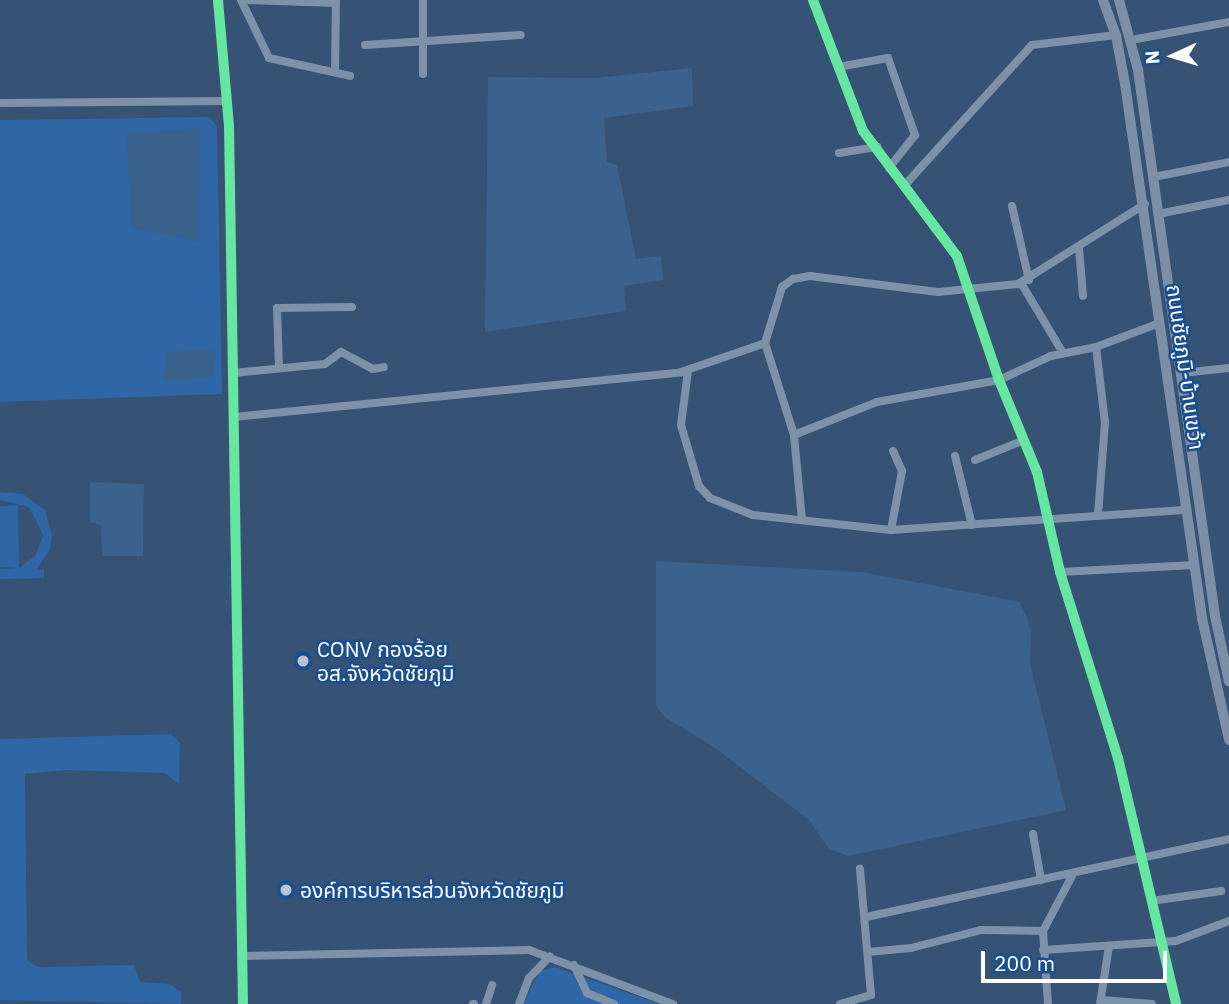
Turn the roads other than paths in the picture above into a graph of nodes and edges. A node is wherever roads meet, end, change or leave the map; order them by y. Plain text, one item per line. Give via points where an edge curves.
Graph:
1 (218, 0) edge
2 (241, 0) edge
3 (248, 0) edge
4 (424, 0) edge
5 (813, 0) edge
6 (1103, 0) edge
7 (1119, 0) edge
8 (336, 1) edge
9 (1229, 22) edge
10 (521, 35) dead end
11 (1116, 35) junction
12 (423, 38) junction
13 (1131, 40) junction
14 (365, 45) dead end
15 (838, 67) junction
16 (335, 72) junction
17 (423, 74) dead end
18 (350, 76) dead end
19 (227, 101) junction
20 (0, 103) edge
21 (878, 147) junction
22 (839, 153) dead end
23 (1229, 162) edge
24 (889, 168) junction
25 (1154, 177) junction
26 (904, 186) junction
27 (1229, 200) edge
28 (1145, 204) junction
29 (1012, 206) dead end
30 (1158, 214) junction
31 (1079, 248) junction
32 (1025, 282) junction
33 (967, 291) junction
34 (1083, 296) dead end
35 (352, 307) dead end
36 (1160, 323) junction
37 (765, 343) junction
38 (1096, 347) junction
39 (1063, 353) junction
40 (384, 367) dead end
41 (279, 368) junction
42 (1229, 369) edge
43 (688, 371) junction
44 (233, 373) junction
45 (1182, 373) junction
46 (999, 380) junction
47 (233, 417) junction
48 (794, 435) junction
49 (1024, 440) junction
50 (893, 451) dead end
51 (955, 456) dead end
52 (975, 460) dead end
53 (1195, 470) junction
54 (1181, 474) junction
55 (1187, 510) junction
56 (1098, 516) junction
57 (802, 520) junction
58 (1049, 521) junction
59 (972, 525) junction
60 (891, 530) junction
61 (1194, 565) junction
62 (1060, 572) junction
63 (1226, 658) edge
64 (1229, 682) edge
65 (1229, 740) edge
66 (1033, 834) dead end
67 (1229, 839) edge
68 (1143, 855) junction
69 (860, 868) dead end
70 (1072, 876) junction
71 (1041, 880) junction
72 (1221, 891) dead end
73 (1152, 901) junction
74 (866, 917) junction
75 (1229, 921) edge
76 (1043, 931) junction
77 (1163, 943) junction
78 (1109, 946) junction
79 (1043, 950) junction
80 (868, 952) junction
81 (242, 956) junction
82 (550, 957) junction
83 (574, 965) junction
84 (492, 985) dead end
85 (1101, 1002) edge
86 (243, 1004) edge
87 (486, 1004) edge
88 (519, 1004) edge
89 (614, 1004) edge
90 (673, 1004) edge
91 (840, 1004) edge
92 (1048, 1004) edge
93 (1123, 1004) edge
94 (1152, 1004) edge
95 (1176, 1004) edge

1 - 19 street
2 - 16 street via 269,58
3 - 8 street
4 - 12 street
5 - 15 street
6 - 11 main road, ถนนชัยภูมิ-บ้านเขว้า
7 - 13 main road, ถนนชัยภูมิ-บ้านเขว้า
8 - 16 street
9 - 13 street
10 - 12 street
11 - 26 street via 1032,45
11 - 28 main road, ถนนชัยภูมิ-บ้านเขว้า
12 - 14 street
12 - 17 street
13 - 25 main road, ถนนชัยภูมิ-บ้านเขว้า
15 - 21 street via 851,108
15 - 24 street via 888,58 915,135
16 - 18 street
19 - 20 street
19 - 44 street
21 - 22 street
21 - 24 street
23 - 25 street
24 - 26 street
25 - 30 main road, ถนนชัยภูมิ-บ้านเขว้า
26 - 33 street via 947,239
27 - 30 street
28 - 31 street
28 - 36 main road, ถนนชัยภูมิ-บ้านเขว้า
29 - 32 street
30 - 45 main road, ถนนชัยภูมิ-บ้านเขว้า
31 - 32 street
31 - 34 street
32 - 33 street
32 - 39 street
33 - 37 street via 897,290 839,277 793,279 782,287
33 - 46 street
35 - 41 street via 277,308
36 - 38 street
36 - 54 main road, ถนนชัยภูมิ-บ้านเขว้า
37 - 43 street
37 - 48 street
38 - 39 street
38 - 56 street via 1105,422
39 - 46 street
40 - 41 street via 373,369 341,352 325,363
41 - 44 street
42 - 45 street
43 - 47 street
43 - 57 street via 681,425 699,486 710,498 753,515
44 - 47 street
45 - 53 main road, ถนนชัยภูมิ-บ้านเขว้า
46 - 48 street via 877,402
46 - 49 street
47 - 81 street
48 - 57 street
49 - 52 street
49 - 58 street
50 - 60 street via 902,471
51 - 59 street
53 - 54 main road
53 - 63 main road, ถนนชัยภูมิ-บ้านเขว้า
54 - 55 main road, ถนนชัยภูมิ-บ้านเขว้า
55 - 56 street
55 - 61 main road, ถนนชัยภูมิ-บ้านเขว้า
56 - 58 street
57 - 60 street
58 - 59 street
58 - 62 street
59 - 60 street
61 - 62 street
61 - 65 main road, ถนนชัยภูมิ-บ้านเขว้า
62 - 68 street via 1093,668
63 - 64 main road, ถนนชัยภูมิ-บ้านเขว้า
66 - 71 street
67 - 68 street
68 - 70 street
68 - 73 street
69 - 74 street
70 - 71 street
70 - 76 street
71 - 74 street
72 - 73 street
73 - 77 street
74 - 80 street
75 - 77 street
76 - 79 street
76 - 80 street via 981,930 911,948
77 - 78 street
77 - 95 street
78 - 79 street
78 - 85 street
79 - 92 street
80 - 91 street via 871,995
81 - 82 street via 515,949
81 - 86 street
82 - 83 street
82 - 88 street via 530,978
83 - 89 street via 587,993
83 - 90 street
84 - 87 street
85 - 93 street
93 - 94 street

